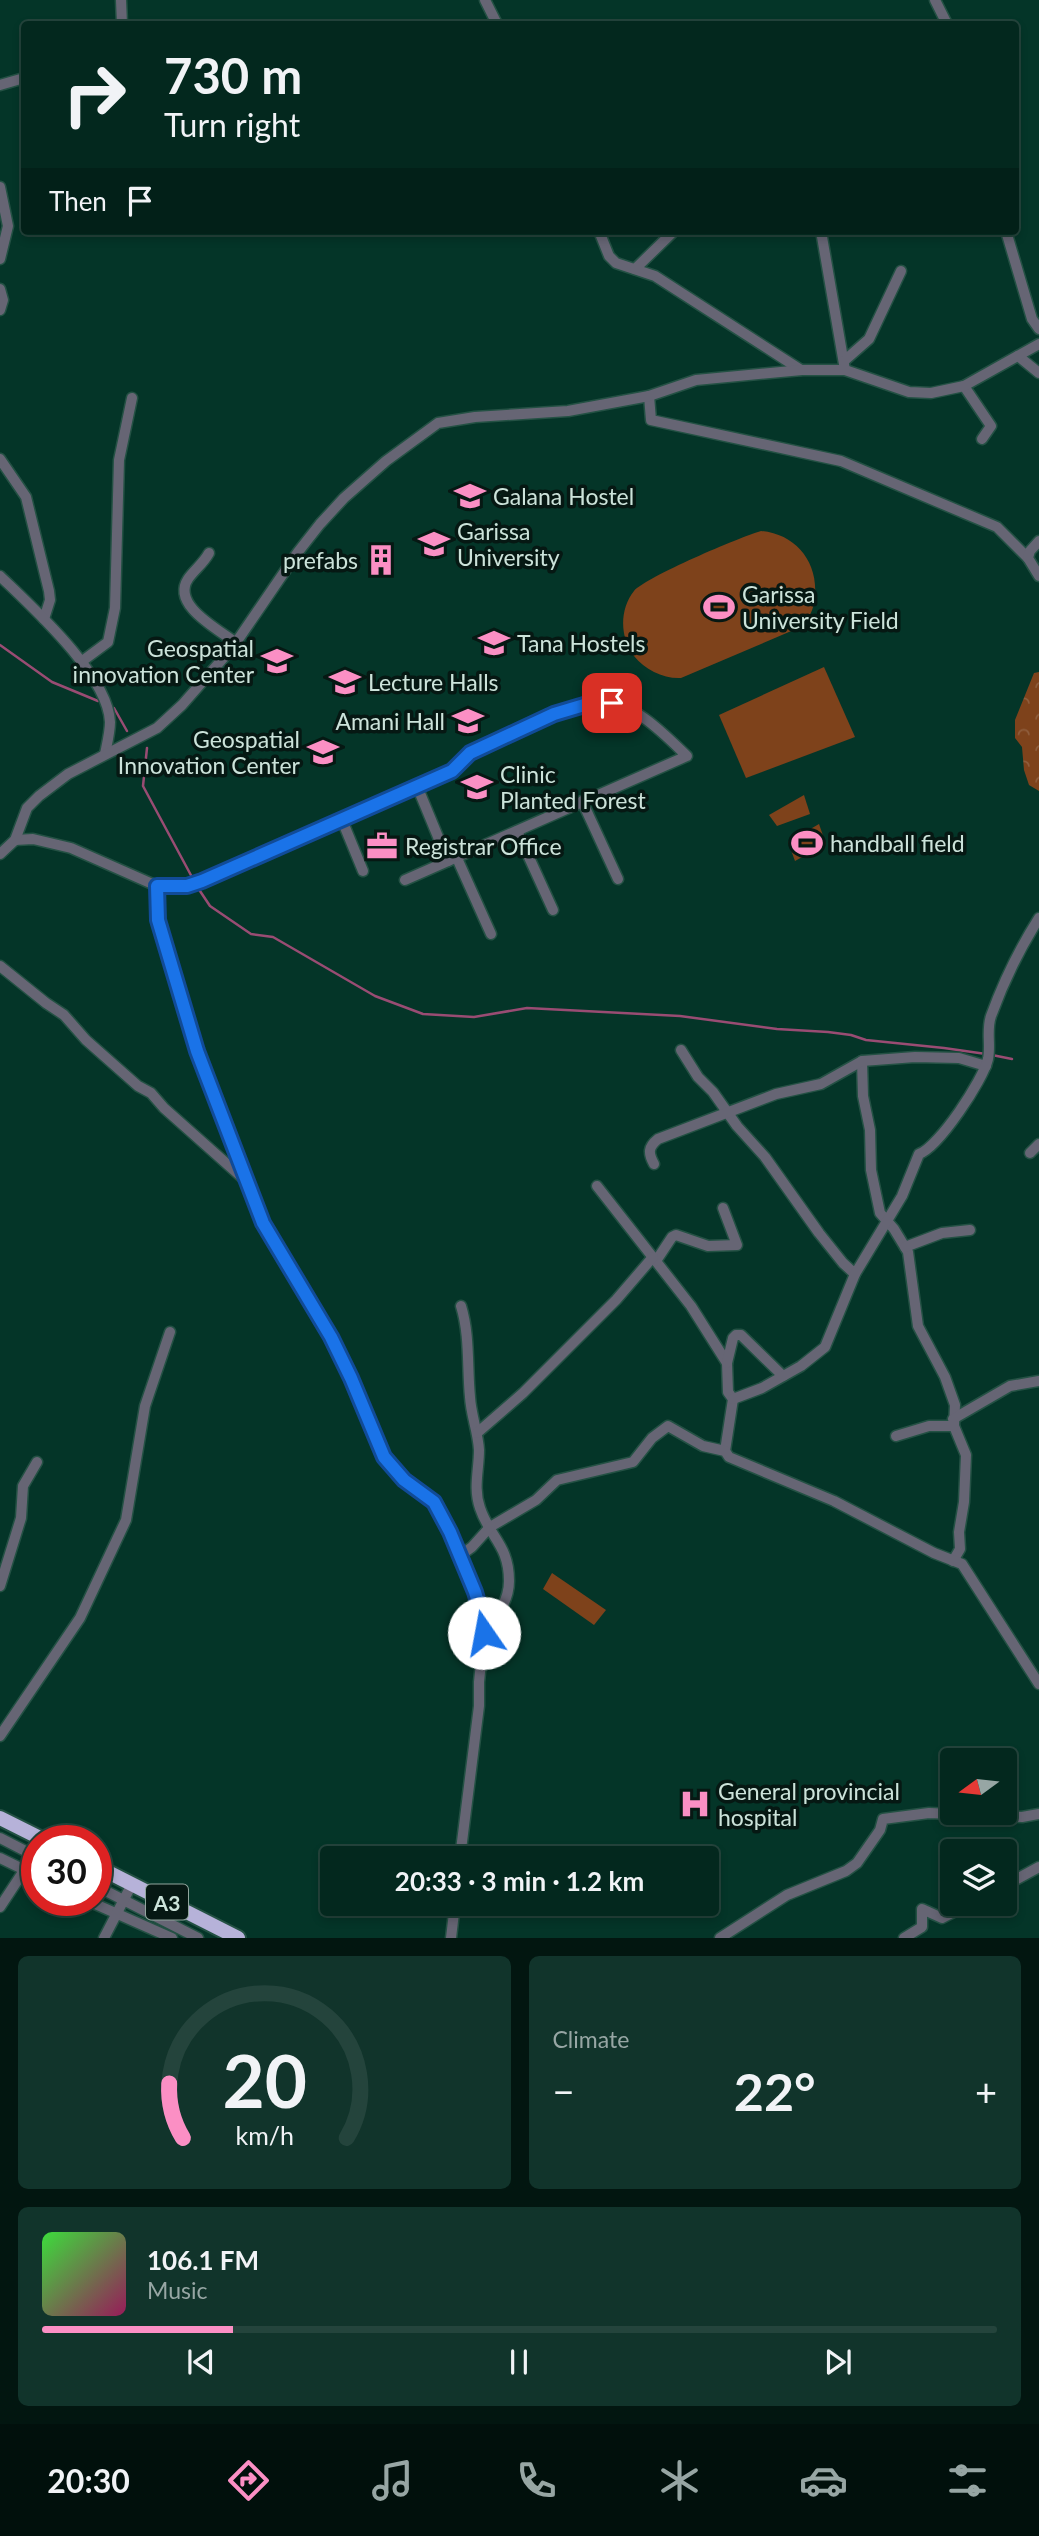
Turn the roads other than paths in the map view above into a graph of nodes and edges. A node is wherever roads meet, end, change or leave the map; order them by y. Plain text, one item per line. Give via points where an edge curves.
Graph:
1 (121, 0) edge
2 (485, 0) edge
3 (936, 0) edge
4 (122, 21) edge
5 (496, 21) edge
6 (946, 21) edge
7 (21, 79) edge
8 (0, 85) edge
9 (0, 187) edge
10 (601, 235) edge
11 (670, 235) edge
12 (822, 235) edge
13 (1007, 235) edge
14 (0, 259) edge
15 (635, 269) junction
16 (901, 271) dead end
17 (0, 289) edge
18 (0, 310) edge
19 (1039, 329) edge
20 (1039, 344) edge
21 (1018, 356) junction
22 (845, 365) junction
23 (802, 370) junction
24 (1039, 373) edge
25 (964, 386) junction
26 (649, 396) junction
27 (132, 398) dead end
28 (982, 439) dead end
29 (0, 460) edge
30 (1039, 541) edge
31 (209, 554) dead end
32 (1028, 558) junction
33 (0, 576) edge
34 (1039, 576) edge
35 (44, 619) junction
36 (236, 643) junction
37 (81, 662) junction
38 (105, 754) junction
39 (417, 786) junction
40 (582, 801) junction
41 (342, 820) junction
42 (516, 831) junction
43 (15, 839) junction
44 (0, 853) edge
45 (452, 858) junction
46 (363, 871) dead end
47 (618, 879) dead end
48 (405, 880) dead end
49 (157, 886) junction
50 (553, 910) dead end
51 (1039, 918) edge
52 (491, 934) dead end
53 (0, 965) edge
54 (681, 1050) dead end
55 (862, 1061) junction
56 (986, 1066) junction
57 (727, 1111) junction
58 (1039, 1144) edge
59 (1030, 1153) dead end
60 (654, 1164) dead end
61 (245, 1180) junction
62 (597, 1186) dead end
63 (723, 1208) dead end
64 (887, 1223) junction
65 (970, 1230) dead end
66 (905, 1247) junction
67 (654, 1259) junction
68 (855, 1274) junction
69 (461, 1307) dead end
70 (170, 1332) dead end
71 (727, 1363) junction
72 (783, 1376) junction
73 (1039, 1381) edge
74 (733, 1399) junction
75 (953, 1423) junction
76 (477, 1433) junction
77 (896, 1436) dead end
78 (724, 1451) junction
79 (37, 1462) dead end
80 (490, 1527) junction
81 (461, 1555) junction
82 (953, 1561) junction
83 (0, 1586) edge
84 (484, 1633) junction
85 (1039, 1684) edge
86 (0, 1736) edge
87 (1039, 1814) edge
88 (0, 1818) edge
89 (21, 1828) edge
90 (0, 1838) edge
91 (462, 1846) edge
92 (21, 1849) edge
93 (0, 1858) edge
94 (21, 1867) edge
95 (1039, 1867) edge
96 (112, 1874) edge
97 (21, 1875) edge
98 (1017, 1879) edge
99 (132, 1884) junction
100 (112, 1894) edge
101 (124, 1900) junction
102 (0, 1907) edge
103 (112, 1913) edge
104 (116, 1915) junction
105 (454, 1916) edge
106 (946, 1916) edge
107 (104, 1937) edge
108 (172, 1937) edge
109 (198, 1937) edge
110 (238, 1937) edge
111 (451, 1937) edge
112 (720, 1937) edge
113 (904, 1937) edge

1 - 4 street
2 - 5 street
3 - 6 street
7 - 8 street
9 - 14 street via 8,226
10 - 15 street via 609,257
11 - 15 street
12 - 22 street
13 - 19 street via 1031,319
15 - 23 street via 655,276
16 - 22 street via 869,339
17 - 18 street
20 - 21 street
21 - 24 street
21 - 25 street
22 - 23 street
22 - 25 street via 909,392
23 - 26 street via 696,380
25 - 28 street via 991,426
26 - 32 street via 651,420 841,461 997,527
26 - 36 street via 568,411 475,417 428,428 320,524
27 - 37 street via 119,460 115,608 108,642
29 - 35 street via 26,497 50,600
30 - 32 street
31 - 36 street via 187,580 183,598
32 - 34 street
33 - 35 street
35 - 37 street
36 - 38 street via 157,728
37 - 38 street via 104,699 110,721
38 - 43 street via 68,774 33,802
39 - 40 street via 452,771 470,753 563,710 601,700 651,722 687,756
39 - 41 street
39 - 45 street
40 - 42 street
40 - 47 street
41 - 46 street
41 - 49 street via 202,881
42 - 45 street
42 - 50 street
43 - 44 street
43 - 49 street via 71,848
45 - 48 street
45 - 52 street
49 - 61 street via 161,929 197,1051
51 - 56 street via 990,1019
53 - 61 street via 64,1015 86,1040
54 - 57 street
55 - 56 street via 958,1058
55 - 57 street via 821,1084
55 - 64 street via 871,1170 880,1213
56 - 64 street via 971,1096 939,1137 919,1154
57 - 60 street via 658,1139 649,1151
57 - 68 street
58 - 59 street
61 - 81 street via 263,1223 331,1337 384,1457 404,1480 434,1502
62 - 67 street
63 - 67 street via 737,1245 708,1246 676,1235
64 - 66 street
64 - 68 street
65 - 66 street via 942,1233
66 - 75 street via 918,1326 945,1377 955,1405
67 - 71 street
67 - 76 street via 523,1393
68 - 72 street via 825,1347
69 - 76 street via 467,1326 470,1401
70 - 86 street via 145,1406 126,1520 80,1618
71 - 72 street via 734,1335 741,1335
71 - 74 street via 728,1392
72 - 74 street
73 - 75 street via 1010,1387
74 - 78 street
75 - 77 street
75 - 82 street via 966,1455 961,1549
76 - 80 street via 477,1495
78 - 80 street via 704,1446 668,1426 633,1462 557,1480 536,1500
78 - 82 street
79 - 83 street via 23,1486 21,1518
80 - 81 street
80 - 84 street via 506,1553 508,1596
81 - 84 street
82 - 85 street via 962,1564
84 - 91 street
87 - 112 street via 929,1813 883,1819 857,1863 846,1871 787,1895
88 - 89 highway
90 - 92 street
93 - 94 street
95 - 98 street
96 - 99 highway, A3
97 - 102 street
99 - 101 street
99 - 110 highway, A3
100 - 101 street
101 - 104 street
101 - 109 street
103 - 104 street
104 - 107 street
104 - 108 street
105 - 111 street
106 - 113 street via 922,1909 922,1927

